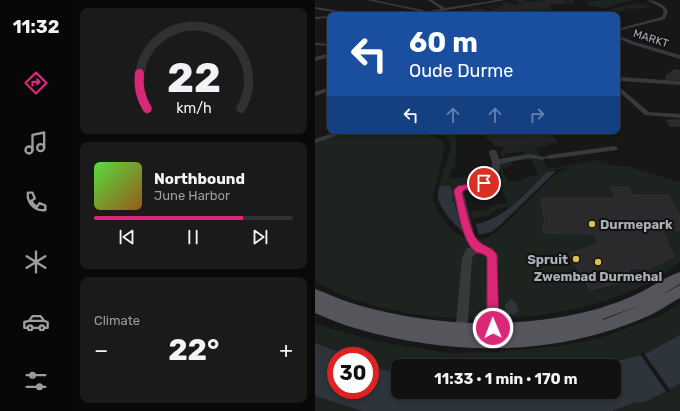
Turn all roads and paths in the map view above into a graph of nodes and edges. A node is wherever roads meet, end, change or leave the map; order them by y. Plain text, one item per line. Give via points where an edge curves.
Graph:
1 (369, 0) edge
2 (429, 0) edge
3 (504, 0) edge
4 (649, 0) edge
5 (490, 1) edge
6 (315, 8) edge
7 (444, 9) junction
8 (338, 12) edge
9 (423, 12) edge
10 (434, 12) edge
11 (327, 17) edge
12 (315, 18) edge
13 (620, 29) edge
14 (620, 37) edge
15 (315, 44) edge
16 (327, 45) edge
17 (327, 56) edge
18 (680, 57) edge
19 (315, 59) edge
20 (680, 62) edge
21 (620, 79) edge
22 (680, 83) edge
23 (327, 90) edge
24 (620, 91) edge
25 (315, 94) edge
26 (680, 116) edge
27 (337, 134) edge
28 (315, 141) edge
29 (614, 148) dead end
30 (493, 152) dead end
31 (496, 162) junction
32 (479, 249) junction
33 (680, 277) edge
34 (680, 291) edge
35 (315, 295) edge
36 (315, 307) edge
37 (461, 335) junction
38 (492, 335) junction

1 - 9 street
2 - 7 street
3 - 5 street
4 - 13 street, MARKT via 664,7 664,18
5 - 7 street
6 - 8 street
7 - 10 street
11 - 12 street
14 - 18 street, MARKT
15 - 16 street
17 - 19 street
18 - 20 street, MARKT
21 - 22 street
23 - 25 street
24 - 26 street via 647,114
27 - 28 street
29 - 31 street via 545,157 529,156
30 - 31 street
31 - 32 street via 495,173 484,183 458,190 470,236
32 - 37 street via 470,252 467,258
32 - 38 street via 486,250 492,255
33 - 38 main road via 650,295 599,315
34 - 38 main road via 642,311 598,327 566,334
35 - 37 main road via 383,319
36 - 37 main road via 387,332 418,337
37 - 38 main road

